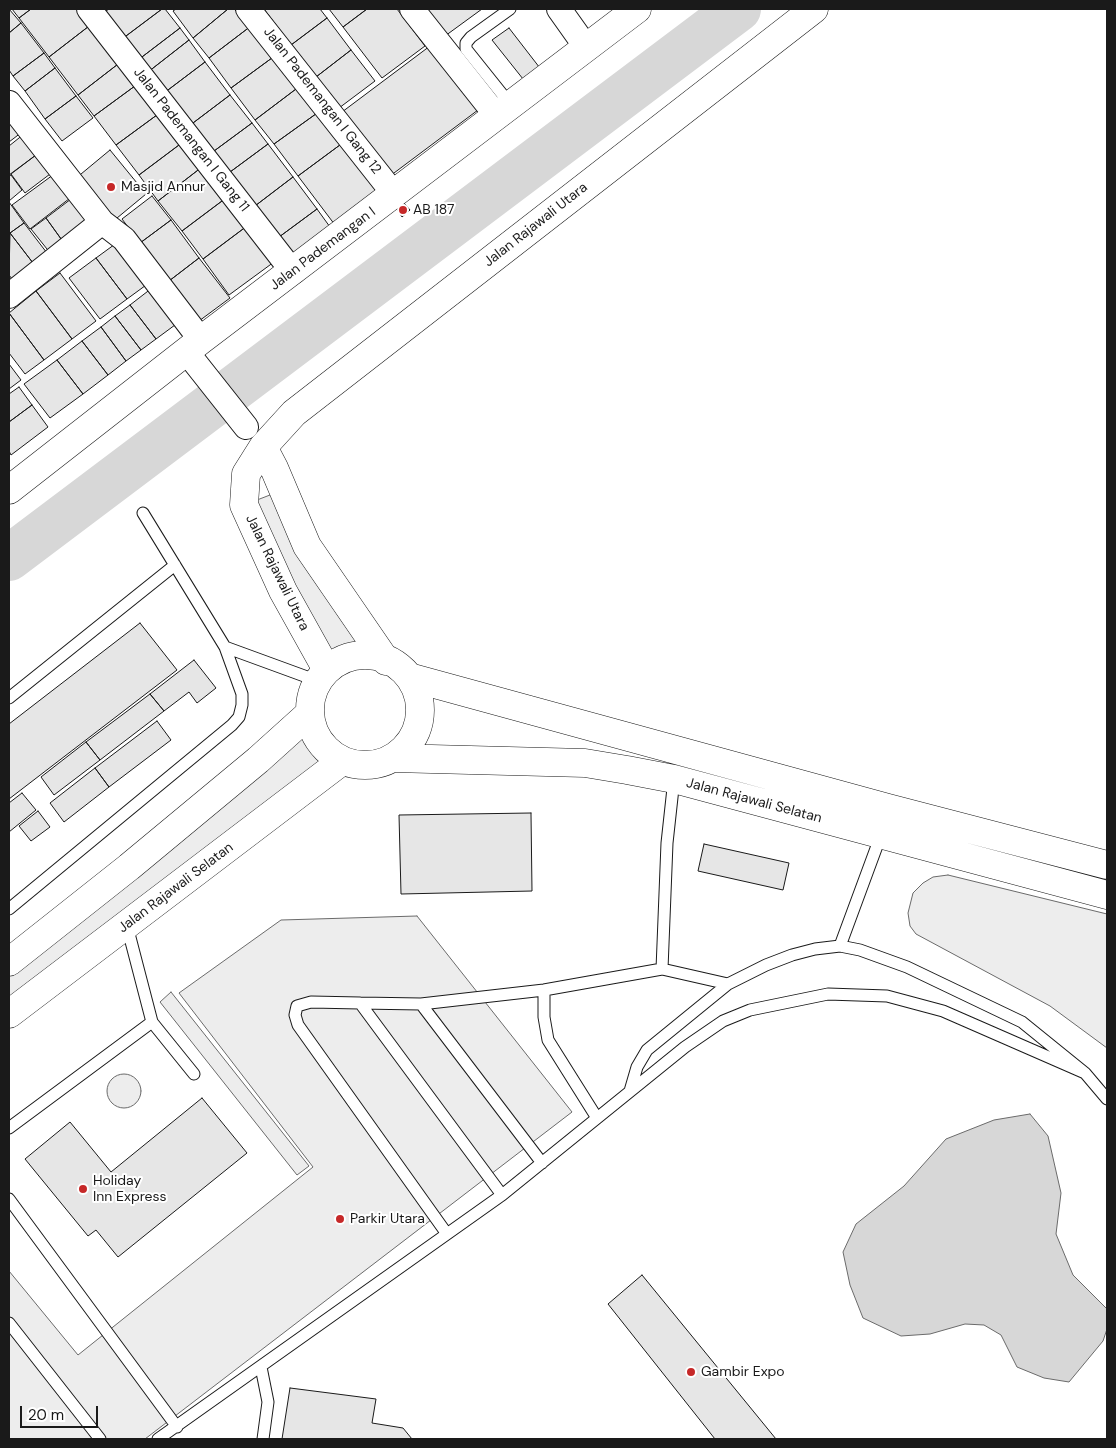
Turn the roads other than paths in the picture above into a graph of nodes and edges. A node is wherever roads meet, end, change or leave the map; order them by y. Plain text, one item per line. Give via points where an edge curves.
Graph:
1 (89, 9) edge
2 (248, 9) edge
3 (412, 9) edge
4 (510, 9) edge
5 (558, 9) edge
6 (637, 9) edge
7 (814, 9) edge
8 (586, 47) junction
9 (9, 103) edge
10 (503, 110) junction
11 (394, 194) junction
12 (102, 222) junction
13 (293, 272) junction
14 (9, 294) edge
15 (198, 355) junction
16 (250, 431) junction
17 (9, 490) edge
18 (283, 490) junction
19 (244, 505) junction
20 (143, 512) dead end
21 (175, 565) junction
22 (224, 647) junction
23 (386, 661) junction
24 (322, 676) junction
25 (409, 677) junction
26 (9, 698) edge
27 (309, 714) junction
28 (393, 758) junction
29 (342, 761) junction
30 (674, 779) junction
31 (888, 808) junction
32 (881, 834) junction
33 (1107, 865) edge
34 (1107, 895) edge
35 (9, 909) edge
36 (127, 926) junction
37 (840, 946) junction
38 (9, 962) edge
39 (662, 969) junction
40 (728, 984) junction
41 (544, 990) junction
42 (360, 1003) junction
43 (422, 1004) junction
44 (9, 1014) edge
45 (152, 1022) junction
46 (194, 1074) dead end
47 (1085, 1074) junction
48 (630, 1091) junction
49 (1107, 1099) edge
50 (597, 1118) junction
51 (9, 1128) edge
52 (542, 1163) junction
53 (502, 1195) junction
54 (9, 1199) edge
55 (447, 1234) junction
56 (9, 1323) edge
57 (262, 1367) junction
58 (177, 1427) junction
59 (100, 1439) edge
60 (158, 1439) edge
61 (264, 1439) edge

1 - 13 street, Jalan Pademangan I Gang 11
2 - 11 street, Jalan Pademangan I Gang 12
3 - 10 street
4 - 10 lane via 466,43 466,49
5 - 8 street
6 - 8 main road, Jalan Pademangan I
7 - 16 main road, Jalan Rajawali Utara via 294,413
8 - 10 main road, Jalan Pademangan I
9 - 12 street
10 - 11 main road, Jalan Pademangan I
11 - 13 main road, Jalan Pademangan I
12 - 14 street
12 - 15 street via 124,239
13 - 15 main road, Jalan Pademangan I
15 - 16 street
15 - 17 main road, Jalan Pademangan I
16 - 18 main road
16 - 19 main road, Jalan Rajawali Utara
18 - 19 main road
18 - 23 main road via 307,546
19 - 24 main road, Jalan Rajawali Utara
20 - 21 lane
21 - 22 lane
21 - 26 lane
22 - 24 lane
22 - 35 lane via 242,694 239,717
23 - 24 main road via 353,657
23 - 25 main road via 398,666
24 - 27 main road via 311,694
25 - 28 main road via 418,693 421,712 417,730 408,746
25 - 31 main road, Jalan Rajawali Selatan
27 - 29 main road via 314,734 326,750
27 - 38 main road via 137,861
28 - 29 main road via 372,764
28 - 30 main road, Jalan Rajawali Selatan via 585,763
29 - 36 main road, Jalan Rajawali Selatan
30 - 32 main road, Jalan Rajawali Selatan
30 - 39 lane via 666,843
31 - 32 main road
31 - 33 main road, Jalan Rajawali Selatan
32 - 34 main road, Jalan Rajawali Selatan
32 - 37 lane
36 - 44 main road, Jalan Rajawali Selatan
36 - 45 lane
37 - 40 lane via 792,955 766,964
37 - 47 lane via 907,967 1022,1022
39 - 40 lane
39 - 41 lane
40 - 48 lane via 647,1050 637,1067
41 - 43 lane
41 - 50 lane via 548,1040
42 - 43 lane
42 - 53 lane
42 - 55 lane via 311,1002 297,1006 295,1015 298,1025
43 - 52 lane
45 - 46 lane
45 - 51 lane
47 - 48 lane via 942,1011 887,996 828,994 750,1010 723,1021
47 - 49 lane
48 - 50 lane
50 - 52 lane
52 - 53 lane
53 - 55 lane
54 - 58 lane
55 - 57 lane
56 - 59 lane
57 - 58 lane
57 - 61 lane via 268,1402
58 - 60 lane

